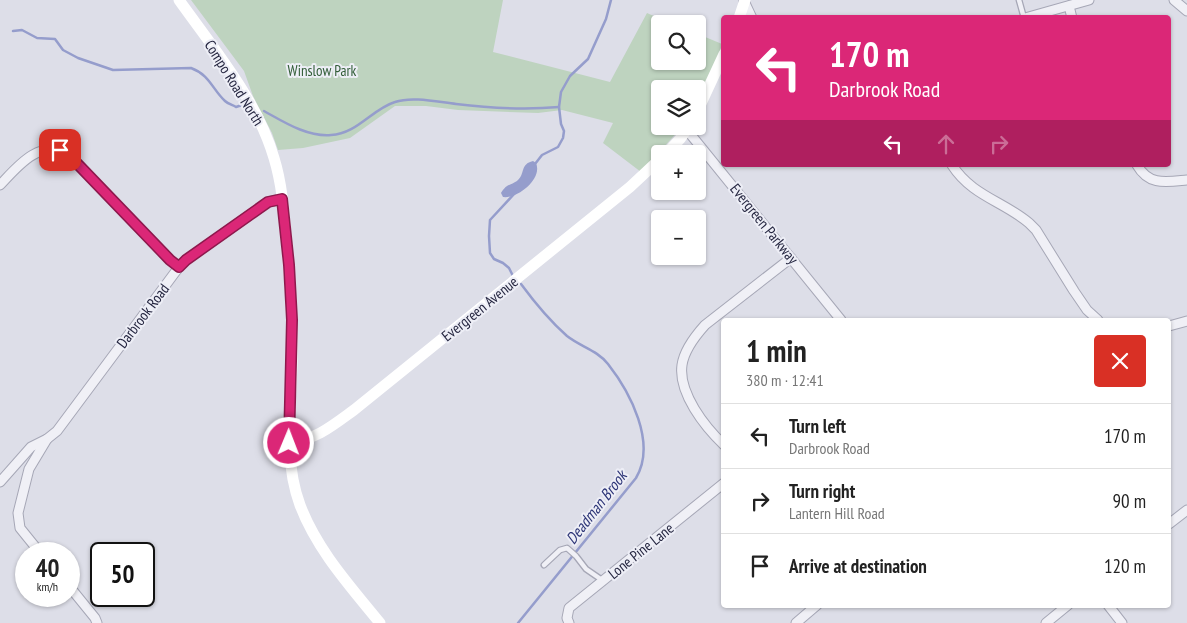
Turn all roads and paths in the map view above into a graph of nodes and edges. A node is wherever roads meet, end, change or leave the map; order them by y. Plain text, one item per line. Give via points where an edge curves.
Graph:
1 (179, 0) edge
2 (744, 0) edge
3 (1019, 0) edge
4 (1089, 0) edge
5 (1174, 0) edge
6 (1069, 6) junction
7 (1187, 11) edge
8 (740, 15) edge
9 (751, 15) edge
10 (1024, 15) edge
11 (1036, 15) edge
12 (1071, 15) edge
13 (721, 60) edge
14 (706, 93) edge
15 (683, 135) edge
16 (694, 135) edge
17 (675, 145) edge
18 (954, 167) edge
19 (1138, 167) edge
20 (651, 168) edge
21 (1187, 180) edge
22 (0, 185) edge
23 (282, 199) junction
24 (791, 258) junction
25 (179, 267) junction
26 (839, 318) edge
27 (1096, 318) edge
28 (1187, 321) edge
29 (1171, 325) edge
30 (48, 439) junction
31 (721, 442) edge
32 (289, 443) junction
33 (0, 482) edge
34 (721, 485) edge
35 (1187, 510) edge
36 (1171, 522) edge
37 (31, 542) edge
38 (544, 565) dead end
39 (603, 581) junction
40 (80, 600) edge
41 (814, 608) edge
42 (1064, 608) edge
43 (1110, 608) edge
44 (97, 623) edge
45 (380, 623) edge
46 (569, 623) edge
47 (796, 623) edge
48 (1046, 623) edge
49 (1122, 623) edge

1 - 23 main road, Compo Road North via 256,115 274,158
2 - 8 main road
2 - 9 street
3 - 10 lane
4 - 6 street
5 - 7 street
6 - 11 street
6 - 12 street
13 - 14 main road
15 - 17 main road
16 - 24 street, Evergreen Parkway
18 - 27 street via 976,191 1036,230 1082,304
19 - 21 street via 1151,180
20 - 32 main road, Evergreen Avenue via 624,193 365,402 317,436
22 - 25 street via 25,159 38,151 52,149 67,153
23 - 25 street, Darbrook Road via 268,202
23 - 32 main road, Compo Road North via 292,320
24 - 26 street, Evergreen Parkway
24 - 31 street via 698,332 686,352 682,365 683,382 689,401
25 - 30 street, Darbrook Road
28 - 29 street
30 - 33 street, Darbrook Road via 31,447
30 - 37 street, Darbrook Road via 29,469 18,514 20,528
32 - 45 main road, Compo Road North via 294,487 310,529
34 - 39 street, Lone Pine Lane
35 - 36 street
38 - 39 lane via 560,550 567,548 586,569
39 - 46 street, Lone Pine Lane via 570,608
40 - 44 street
41 - 47 street
42 - 48 street
43 - 49 street

